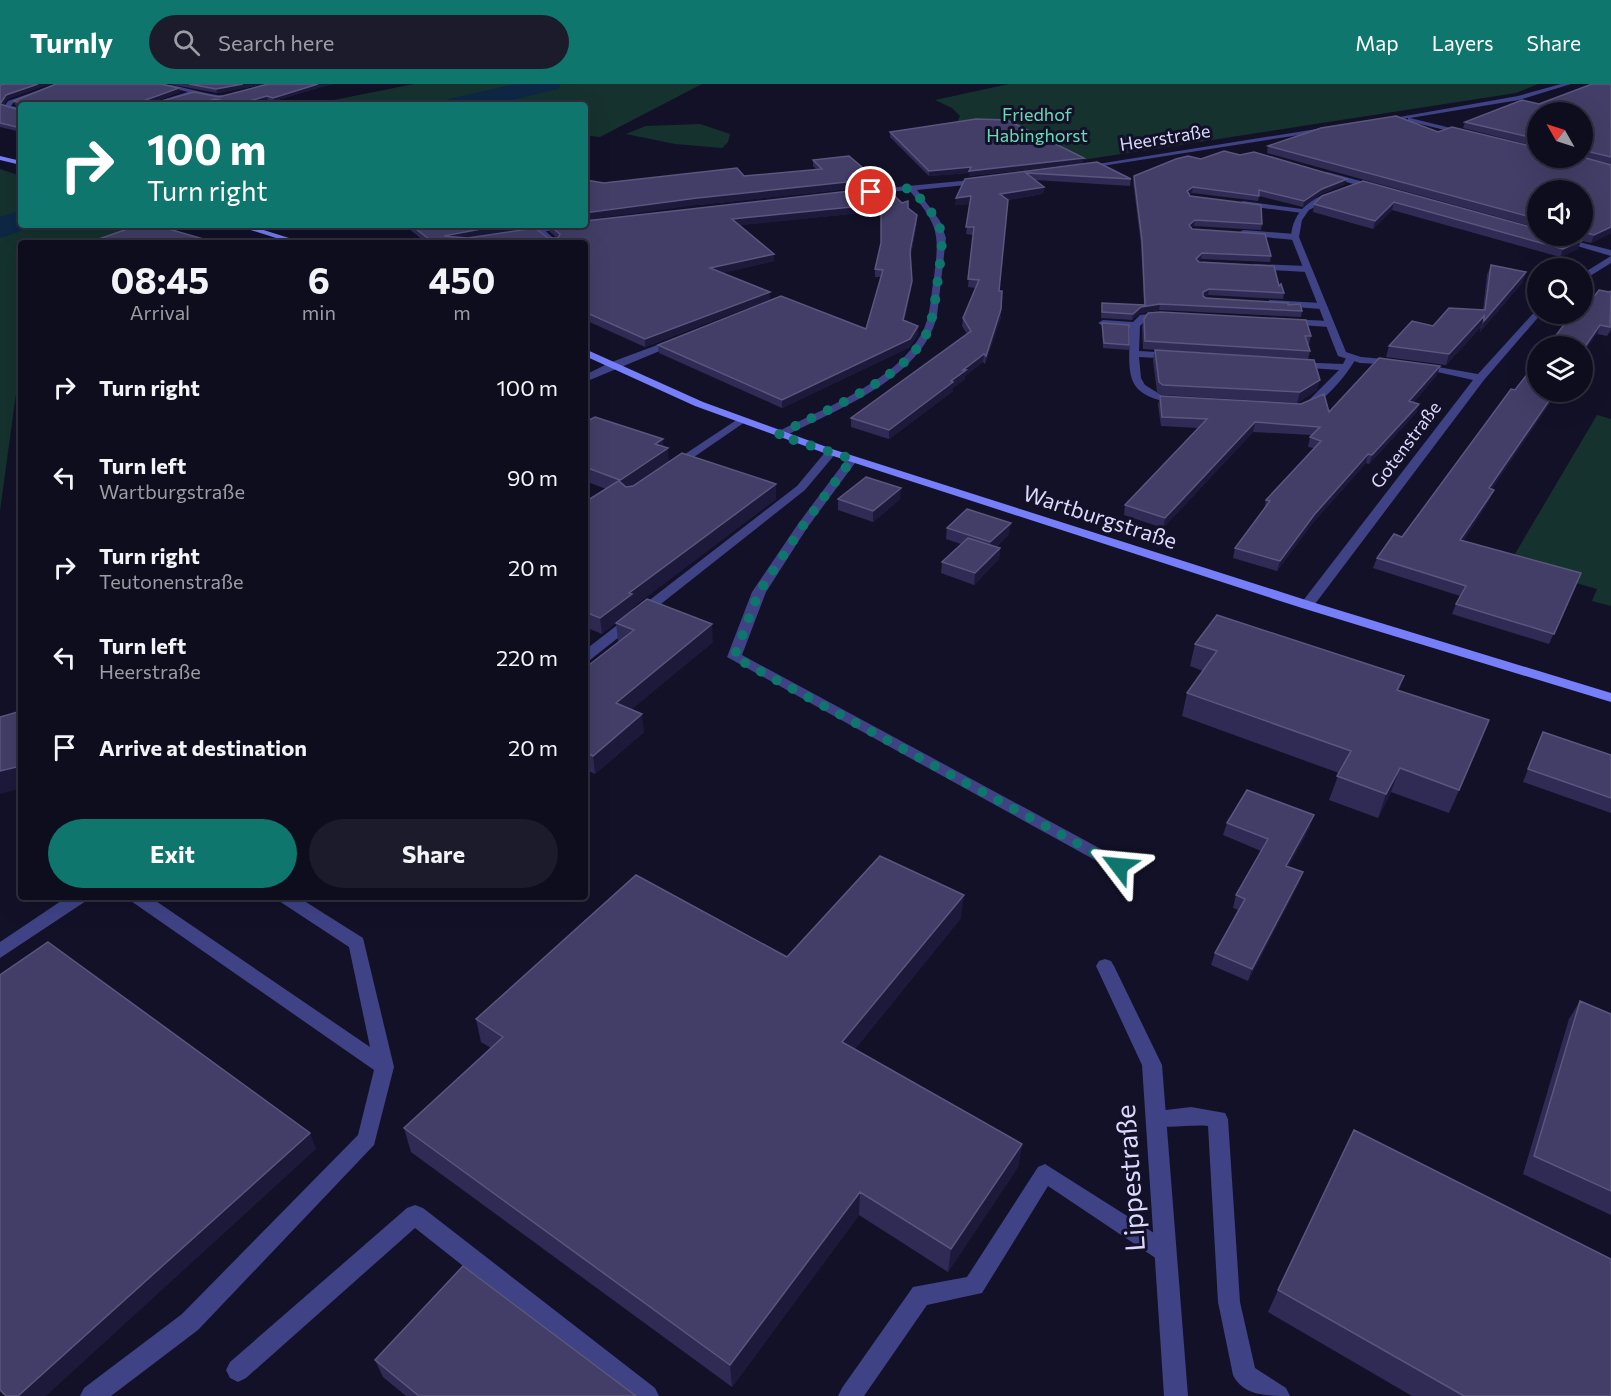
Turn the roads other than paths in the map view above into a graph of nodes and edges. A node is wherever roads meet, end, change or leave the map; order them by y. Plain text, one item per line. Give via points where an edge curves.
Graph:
1 (63, 84) edge
2 (159, 84) edge
3 (279, 84) edge
4 (1568, 84) edge
5 (195, 92) junction
6 (177, 97) junction
7 (219, 97) junction
8 (160, 102) edge
9 (18, 109) edge
10 (1401, 118) junction
11 (1367, 123) edge
12 (1334, 128) edge
13 (1469, 134) edge
14 (1223, 145) junction
15 (1246, 152) edge
16 (0, 158) edge
17 (18, 163) edge
18 (1072, 169) edge
19 (1314, 171) edge
20 (994, 179) edge
21 (1360, 184) junction
22 (911, 188) junction
23 (1382, 190) edge
24 (857, 193) edge
25 (1236, 202) edge
26 (1302, 211) junction
27 (249, 228) edge
28 (554, 228) edge
29 (539, 230) junction
30 (1239, 233) edge
31 (507, 235) edge
32 (1295, 237) junction
33 (291, 240) edge
34 (551, 240) edge
35 (1585, 246) edge
36 (1611, 253) edge
37 (1611, 259) edge
38 (1248, 266) edge
39 (1307, 270) junction
40 (1593, 271) edge
41 (1253, 302) edge
42 (1321, 306) junction
43 (1182, 316) edge
44 (1272, 321) edge
45 (1103, 323) edge
46 (1329, 324) junction
47 (1527, 324) edge
48 (1135, 325) junction
49 (688, 336) edge
50 (588, 353) edge
51 (1136, 354) junction
52 (1183, 357) edge
53 (1349, 362) junction
54 (1288, 363) edge
55 (613, 365) junction
56 (588, 378) edge
57 (1480, 378) junction
58 (1194, 402) edge
59 (1287, 408) edge
60 (741, 420) junction
61 (778, 435) junction
62 (831, 452) junction
63 (852, 459) junction
64 (668, 470) edge
65 (1307, 605) junction
66 (588, 655) edge
67 (1611, 698) edge
68 (1119, 866) dead end
69 (76, 900) edge
70 (141, 900) edge
71 (290, 900) edge
72 (0, 951) edge
73 (1105, 966) dead end
74 (384, 1067) junction
75 (1156, 1118) junction
76 (1165, 1252) junction
77 (238, 1370) dead end
78 (92, 1396) edge
79 (647, 1396) edge
80 (850, 1396) edge
81 (1176, 1396) edge
82 (1278, 1396) edge

1 - 9 street via 10,102 7,107
2 - 5 street
3 - 7 street
4 - 10 street via 1519,99
5 - 6 street
5 - 7 street
6 - 7 street via 201,102
6 - 8 street
10 - 11 street
10 - 13 street
12 - 14 street, Heerstraße
14 - 15 street
14 - 18 street, Heerstraße
16 - 17 main road
19 - 21 street
20 - 22 street
21 - 23 street
21 - 26 street via 1322,198
22 - 24 street
22 - 61 street via 935,216 943,236 929,327 915,351 892,373
25 - 26 street
26 - 32 street via 1295,223
27 - 33 main road
28 - 29 street
29 - 31 street
29 - 34 street
30 - 32 street
32 - 39 street
35 - 36 street
37 - 40 street
38 - 39 street
39 - 42 street
41 - 42 street
42 - 46 street
43 - 48 street via 1143,317
44 - 46 street
45 - 48 street
46 - 53 street
47 - 57 street, Gotenstraße
48 - 51 street
49 - 55 street
50 - 55 main road, Wartburgstraße
51 - 52 street
51 - 58 street via 1137,385 1144,393 1158,400
53 - 54 street
53 - 57 street via 1416,365
53 - 59 street via 1310,405
55 - 56 street
55 - 60 main road, Wartburgstraße
57 - 65 street, Gotenstraße
60 - 61 main road, Wartburgstraße
60 - 64 street
61 - 62 main road, Wartburgstraße
62 - 63 main road, Wartburgstraße
62 - 66 street via 801,488
63 - 65 main road, Wartburgstraße
63 - 68 street via 759,592 734,657
65 - 67 main road, Wartburgstraße
69 - 72 street
70 - 74 street
71 - 74 street via 357,943
73 - 75 street, Lippestraße via 1152,1065
74 - 78 street via 367,1139 190,1322
75 - 76 street, Lippestraße
75 - 82 street via 1218,1119 1229,1302 1245,1375
76 - 80 street via 1045,1173 974,1286 921,1295
76 - 81 street, Lippestraße
77 - 79 street via 415,1215

